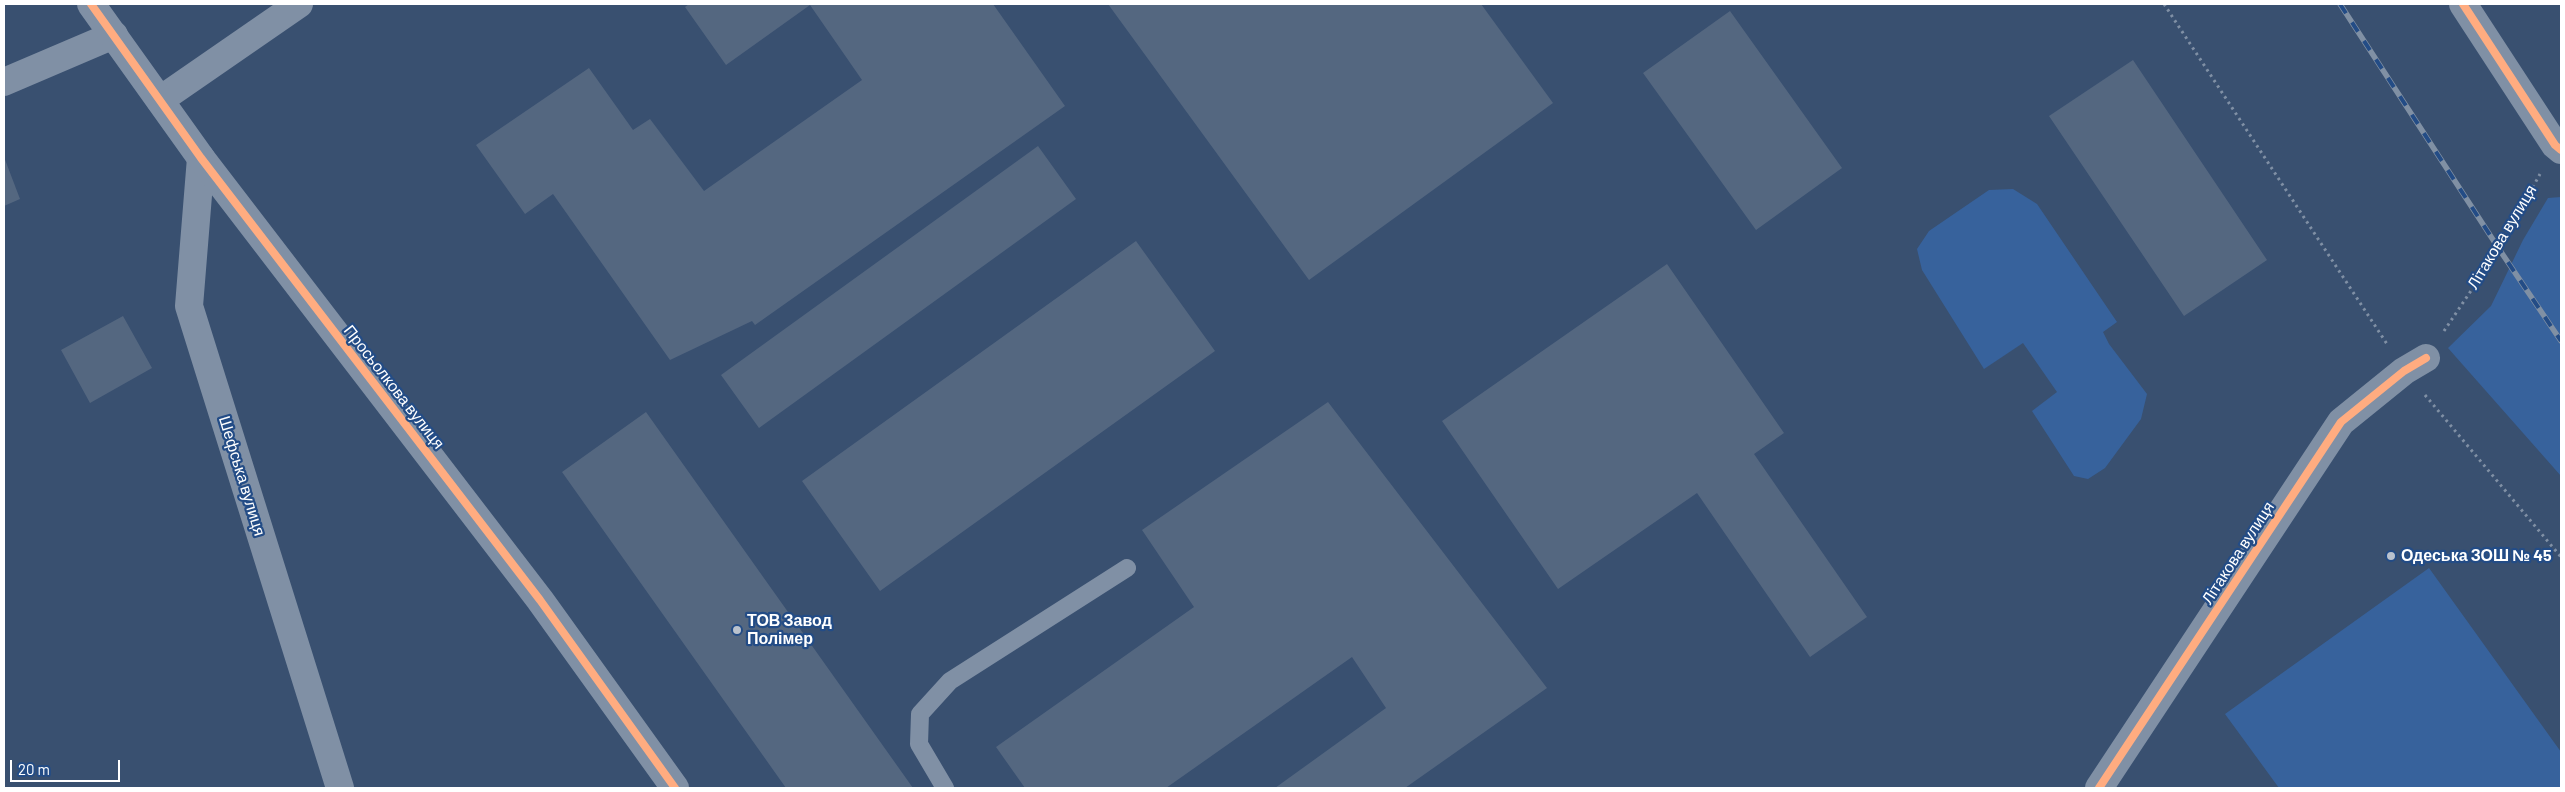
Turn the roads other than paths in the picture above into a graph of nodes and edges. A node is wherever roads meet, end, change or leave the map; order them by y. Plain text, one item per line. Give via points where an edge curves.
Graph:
1 (91, 4) edge
2 (298, 4) edge
3 (2463, 4) edge
4 (114, 35) junction
5 (4, 82) edge
6 (160, 100) junction
7 (2559, 143) edge
8 (201, 158) junction
9 (2415, 364) road end
10 (1127, 568) dead end
11 (340, 788) edge
12 (674, 788) edge
13 (945, 788) edge
14 (2099, 788) edge

1 - 4 street, Просьолкова вулиця
2 - 6 street
3 - 7 street
4 - 5 street
4 - 6 street, Просьолкова вулиця
6 - 8 street, Просьолкова вулиця
8 - 11 street, Шефська вулиця via 189,306
8 - 12 street, Просьолкова вулиця via 540,600
9 - 14 street, Літакова вулиця via 2340,422
10 - 13 lane via 950,681 920,714 919,744

